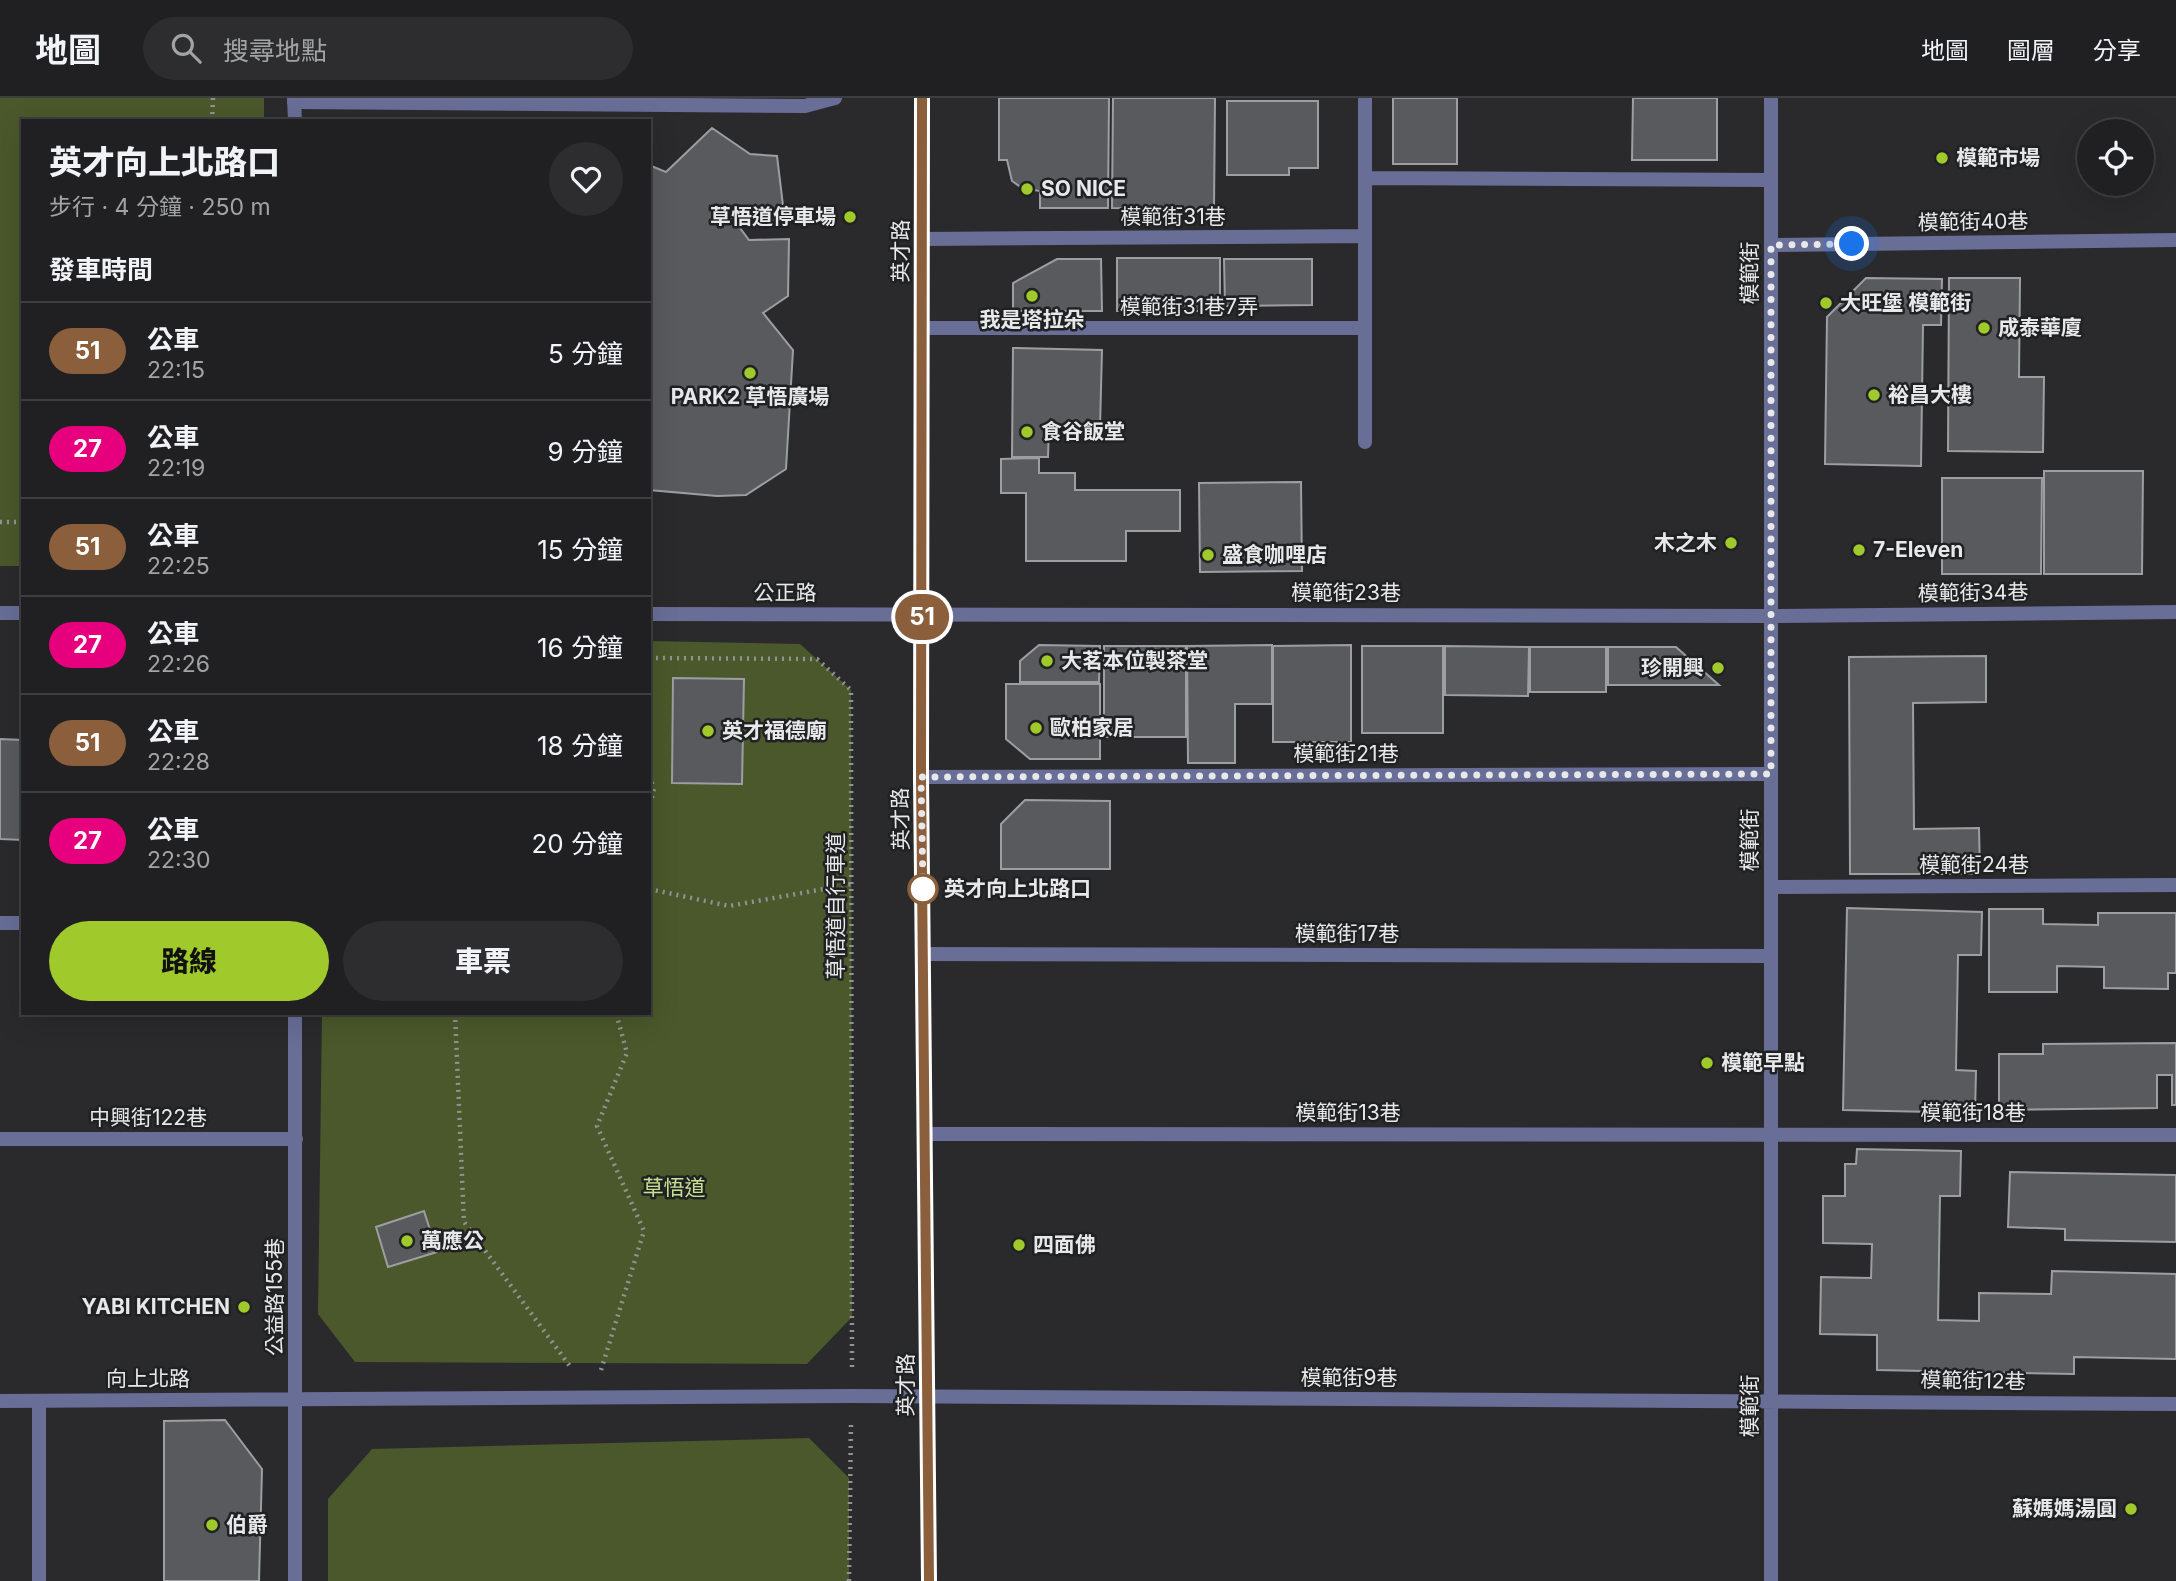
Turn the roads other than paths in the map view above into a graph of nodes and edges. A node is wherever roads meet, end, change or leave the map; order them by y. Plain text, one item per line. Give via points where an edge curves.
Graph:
1 (835, 98) edge
2 (922, 98) edge
3 (1365, 98) edge
4 (1771, 98) edge
5 (294, 100) edge
6 (295, 119) edge
7 (1365, 178) junction
8 (1771, 180) junction
9 (1365, 236) junction
10 (922, 239) junction
11 (2176, 240) edge
12 (1771, 245) junction
13 (922, 328) junction
14 (1365, 328) junction
15 (1365, 442) dead end
16 (2176, 612) edge
17 (0, 613) edge
18 (21, 613) edge
19 (651, 614) edge
20 (922, 614) junction
21 (1771, 616) junction
22 (1771, 774) junction
23 (921, 777) junction
24 (2176, 885) edge
25 (1771, 887) junction
26 (0, 923) edge
27 (21, 923) edge
28 (923, 954) junction
29 (1771, 956) junction
30 (295, 1015) edge
31 (1771, 1133) junction
32 (926, 1134) junction
33 (2176, 1135) edge
34 (0, 1139) edge
35 (296, 1139) junction
36 (593, 1397) joint
37 (927, 1397) junction
38 (296, 1399) junction
39 (1771, 1400) junction
40 (0, 1401) edge
41 (39, 1401) junction
42 (2176, 1404) edge
43 (39, 1581) edge
44 (295, 1581) edge
45 (929, 1581) edge
46 (1771, 1581) edge

1 - 5 street via 806,106
2 - 10 main road, 英才路
3 - 7 street
4 - 8 street, 模範街
5 - 6 street
7 - 8 street
7 - 9 street
8 - 12 street, 模範街
9 - 10 street, 模範街31巷
9 - 14 street
10 - 13 main road, 英才路
11 - 12 street, 模範街40巷
12 - 21 street, 模範街
13 - 14 street, 模範街31巷7弄
13 - 20 main road, 英才路
14 - 15 street
16 - 21 street, 模範街34巷
17 - 18 street
19 - 20 street, 公正路
20 - 21 street, 模範街23巷
20 - 23 main road, 英才路
21 - 22 street, 模範街
22 - 23 street, 模範街21巷
22 - 25 street, 模範街
23 - 28 main road, 英才路
24 - 25 street, 模範街24巷
25 - 29 street, 模範街
26 - 27 street
28 - 29 street, 模範街17巷
28 - 32 main road, 英才路
29 - 31 street, 模範街
30 - 35 street, 公益路155巷
31 - 32 street, 模範街13巷
31 - 33 street, 模範街18巷
31 - 39 street, 模範街
32 - 37 main road, 英才路
34 - 35 street, 中興街122巷
35 - 38 street, 公益路155巷
36 - 37 street, 模範街9巷
36 - 38 street, 向上北路
37 - 39 street, 模範街9巷
37 - 45 main road, 英才路
38 - 41 street, 向上北路
38 - 44 street, 公益路155巷
39 - 42 street, 模範街12巷
39 - 46 street, 模範街
40 - 41 street, 向上北路
41 - 43 street

